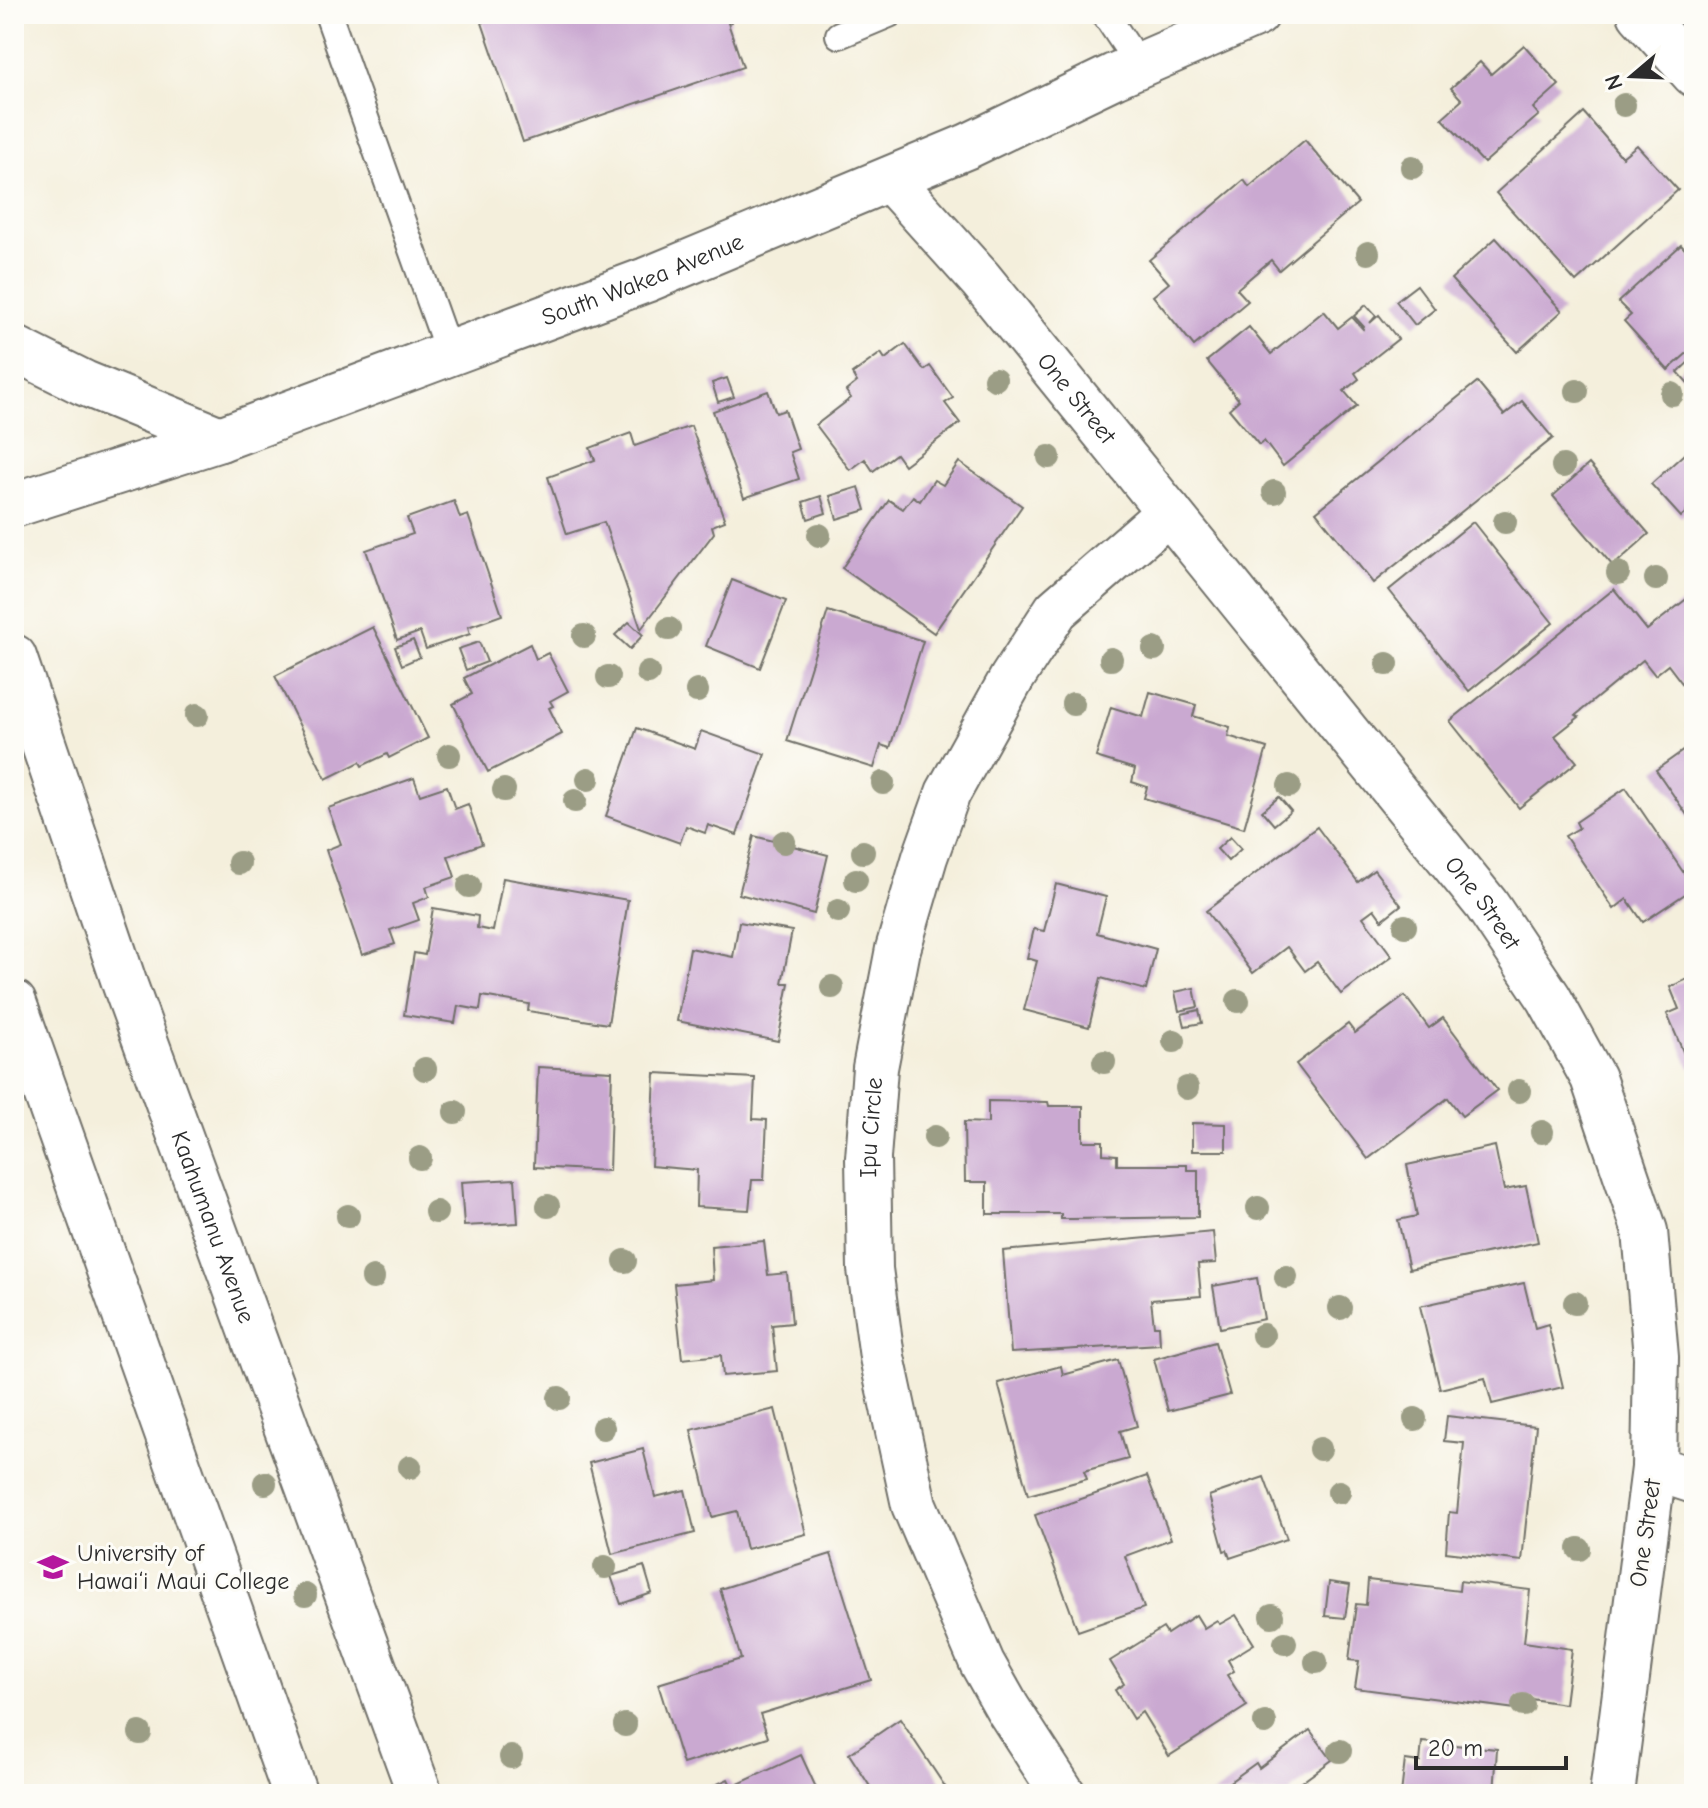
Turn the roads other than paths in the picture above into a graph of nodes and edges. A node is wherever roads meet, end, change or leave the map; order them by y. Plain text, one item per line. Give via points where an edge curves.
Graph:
1 (328, 14) edge
2 (889, 14) edge
3 (1105, 14) edge
4 (1257, 14) edge
5 (1640, 14) edge
6 (839, 35) dead end
7 (1139, 65) junction
8 (1694, 74) edge
9 (890, 179) junction
10 (14, 348) edge
11 (450, 356) junction
12 (220, 439) junction
13 (14, 505) edge
14 (1169, 512) junction
15 (14, 657) edge
16 (14, 1003) edge
17 (1674, 1475) edge
18 (295, 1794) edge
19 (420, 1794) edge
20 (1063, 1794) edge
21 (1612, 1794) edge

1 - 11 lane
2 - 6 lane
3 - 7 lane
4 - 7 street, South Wakea Avenue
5 - 8 street
7 - 9 street, South Wakea Avenue
9 - 11 street, South Wakea Avenue
9 - 14 street, One Street via 981,280
10 - 12 street
11 - 12 street, South Wakea Avenue
12 - 13 street, South Wakea Avenue
14 - 17 street, One Street via 1486,904 1549,998 1593,1078 1645,1231
14 - 20 street, Ipu Circle via 1056,610 948,793 898,949 875,1068 868,1158 870,1269 882,1357 914,1505 982,1663
15 - 19 street, Kaahumanu Avenue via 125,985
16 - 18 street
17 - 21 street, One Street

